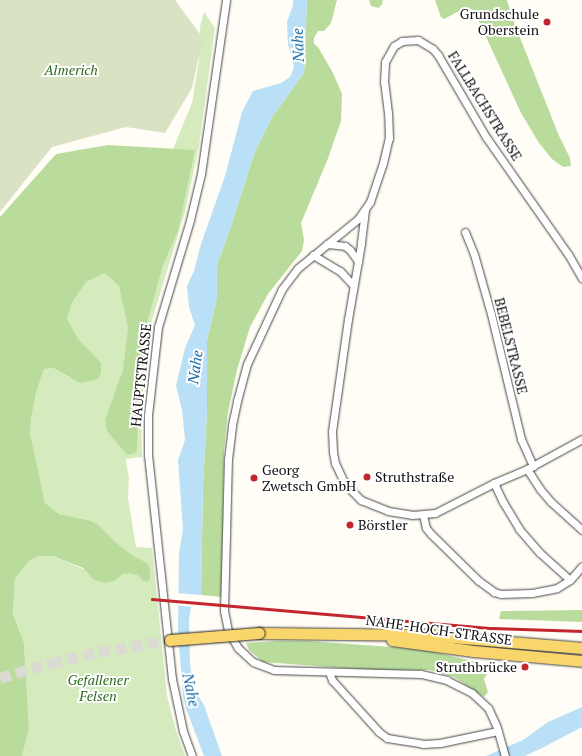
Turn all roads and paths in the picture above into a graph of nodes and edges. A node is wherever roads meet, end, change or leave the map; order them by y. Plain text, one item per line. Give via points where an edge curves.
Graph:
1 (226, 0) edge
2 (365, 210) junction
3 (465, 232) dead end
4 (327, 244) junction
5 (313, 255) junction
6 (358, 261) junction
7 (582, 278) edge
8 (353, 285) junction
9 (582, 439) edge
10 (530, 467) junction
11 (494, 483) junction
12 (423, 515) junction
13 (582, 530) edge
14 (582, 566) edge
15 (570, 580) junction
16 (353, 633) junction
17 (170, 640) tunnel mouth
18 (582, 648) edge
19 (582, 661) edge
20 (329, 672) junction
21 (499, 734) junction
22 (192, 756) edge
23 (505, 756) edge

1 - 22 street, HAUPTSTRASSE via 202,167 190,220 158,327 148,415 148,455 172,679 183,731
2 - 4 street, FALLBACHSTRASSE
2 - 6 street
2 - 7 street, FALLBACHSTRASSE via 374,192 389,138 384,82 385,62 394,46 402,41 418,40 438,55 486,136
3 - 10 street, BEBELSTRASSE via 474,254
4 - 5 street
4 - 6 street via 345,246
5 - 8 street via 340,271
5 - 20 street via 290,276 282,289 247,364 237,401 228,459 224,611 233,642 253,662 274,670
6 - 8 street
8 - 12 street via 333,421 335,463 344,482 361,500 388,511
9 - 10 street
10 - 11 street
10 - 13 street, BEBELSTRASSE via 540,489
11 - 12 street via 446,508
11 - 15 street via 510,515 528,540
12 - 15 street via 426,528 431,534 479,581 494,592 532,593 557,588
14 - 15 street
16 - 17 main road, bridge via 259,633
16 - 18 main road, NAHE-HOCH-STRASSE via 427,635
16 - 19 main road, NAHE-HOCH-STRASSE via 474,651
20 - 21 street via 420,674 447,680 479,698 493,718
20 - 21 street via 332,680 387,738 412,743 440,743
21 - 23 street

